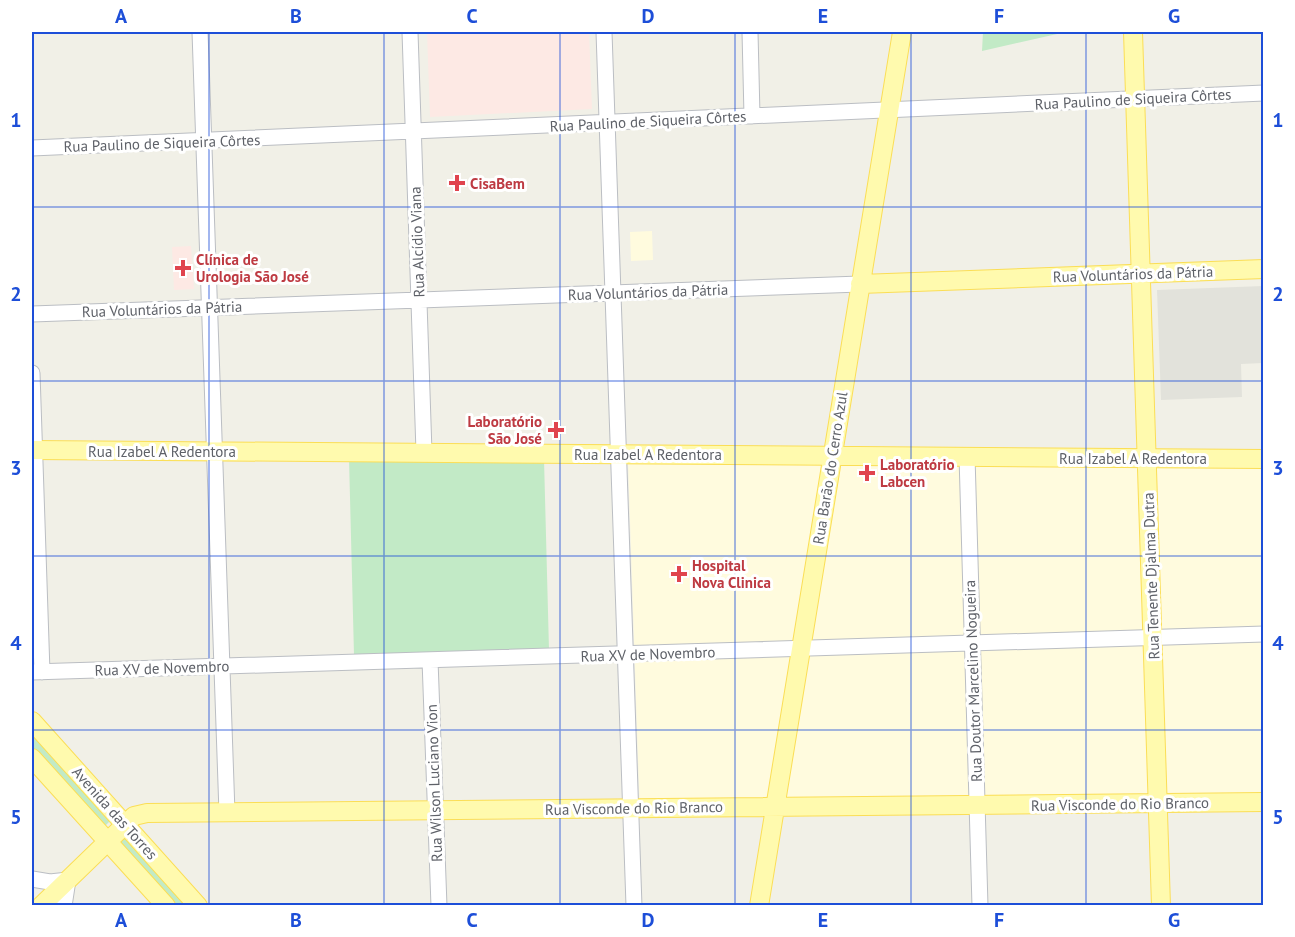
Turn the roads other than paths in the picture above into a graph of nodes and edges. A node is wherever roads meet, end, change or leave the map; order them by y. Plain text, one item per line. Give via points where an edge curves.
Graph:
1 (200, 32) edge
2 (410, 32) edge
3 (604, 32) edge
4 (750, 32) edge
5 (902, 32) edge
6 (1133, 32) edge
7 (1263, 93) edge
8 (1136, 99) junction
9 (889, 110) junction
10 (752, 116) junction
11 (607, 123) junction
12 (413, 132) junction
13 (204, 141) junction
14 (32, 148) edge
15 (1263, 269) edge
16 (1141, 273) junction
17 (860, 284) junction
18 (613, 293) junction
19 (419, 300) junction
20 (210, 308) junction
21 (32, 314) edge
22 (32, 373) edge
23 (33, 450) edge
24 (214, 451) junction
25 (424, 452) junction
26 (619, 454) junction
27 (832, 455) junction
28 (967, 456) junction
29 (1147, 458) junction
30 (1263, 459) edge
31 (1263, 634) edge
32 (1153, 638) junction
33 (972, 644) junction
34 (800, 649) junction
35 (626, 654) junction
36 (430, 660) junction
37 (222, 666) junction
38 (37, 672) edge
39 (32, 721) edge
40 (32, 758) edge
41 (1263, 802) edge
42 (1158, 803) junction
43 (977, 805) junction
44 (775, 807) junction
45 (631, 808) junction
46 (435, 810) junction
47 (227, 813) junction
48 (125, 825) junction
49 (108, 841) junction
50 (32, 879) edge
51 (68, 880) junction
52 (41, 906) edge
53 (64, 906) edge
54 (166, 906) edge
55 (198, 906) edge
56 (439, 906) edge
57 (634, 906) edge
58 (759, 906) edge
59 (980, 906) edge
60 (1161, 906) edge

1 - 13 street
2 - 12 street, Rua Alcídio Viana
3 - 11 street
4 - 10 street
5 - 9 main road, Rua Barão do Cerro Azul
6 - 8 main road, Rua Tenente Djalma Dutra
7 - 8 street, Rua Paulino de Siqueira Côrtes
8 - 9 street, Rua Paulino de Siqueira Côrtes
8 - 16 main road, Rua Tenente Djalma Dutra
9 - 10 street, Rua Paulino de Siqueira Côrtes
9 - 17 main road, Rua Barão do Cerro Azul
10 - 11 street, Rua Paulino de Siqueira Côrtes
11 - 12 street, Rua Paulino de Siqueira Côrtes
11 - 18 street
12 - 13 street, Rua Paulino de Siqueira Côrtes
12 - 19 street, Rua Alcídio Viana
13 - 14 street, Rua Paulino de Siqueira Côrtes
13 - 20 street
15 - 16 main road, Rua Voluntários da Pátria
16 - 17 main road, Rua Voluntários da Pátria
16 - 29 main road, Rua Tenente Djalma Dutra
17 - 18 street, Rua Voluntários da Pátria
17 - 27 main road, Rua Barão do Cerro Azul
18 - 19 street, Rua Voluntários da Pátria
18 - 26 street
19 - 20 street, Rua Voluntários da Pátria
19 - 25 street, Rua Alcídio Viana
20 - 21 street, Rua Voluntários da Pátria
20 - 24 street
22 - 23 street
23 - 24 main road, Rua Izabel A Redentora
23 - 38 street
24 - 25 main road, Rua Izabel A Redentora
24 - 37 street
25 - 26 main road, Rua Izabel A Redentora
26 - 27 main road, Rua Izabel A Redentora
26 - 35 street
27 - 28 main road, Rua Izabel A Redentora
27 - 34 main road, Rua Barão do Cerro Azul
28 - 29 main road, Rua Izabel A Redentora
28 - 33 street, Rua Doutor Marcelino Nogueira
29 - 30 main road, Rua Izabel A Redentora
29 - 32 main road, Rua Tenente Djalma Dutra
31 - 32 street, Rua XV de Novembro
32 - 33 street, Rua XV de Novembro
32 - 42 main road, Rua Tenente Djalma Dutra
33 - 34 street, Rua XV de Novembro
33 - 43 street, Rua Doutor Marcelino Nogueira
34 - 35 street, Rua XV de Novembro
34 - 44 main road, Rua Barão do Cerro Azul
35 - 36 street, Rua XV de Novembro
35 - 45 street
36 - 37 street, Rua XV de Novembro
36 - 46 street, Rua Wilson Luciano Vion
37 - 38 street, Rua XV de Novembro
37 - 47 street
39 - 48 main road, Avenida das Torres
40 - 49 main road, Avenida das Torres
41 - 42 main road, Rua Visconde do Rio Branco
42 - 43 main road, Rua Visconde do Rio Branco
42 - 60 main road, Rua Tenente Djalma Dutra
43 - 44 main road, Rua Visconde do Rio Branco
43 - 59 street, Rua Doutor Marcelino Nogueira
44 - 45 main road, Rua Visconde do Rio Branco
44 - 58 main road, Rua Barão do Cerro Azul
45 - 46 main road, Rua Visconde do Rio Branco
45 - 57 street
46 - 47 main road, Rua Visconde do Rio Branco
46 - 56 street, Rua Wilson Luciano Vion
47 - 48 main road, Rua Visconde do Rio Branco via 147,813 134,816
48 - 49 main road, Rua Visconde do Rio Branco
48 - 55 main road, Avenida das Torres
49 - 51 main road, Rua Visconde do Rio Branco
49 - 54 main road, Avenida das Torres
50 - 51 street
51 - 52 main road, Rua Visconde do Rio Branco
51 - 53 street

